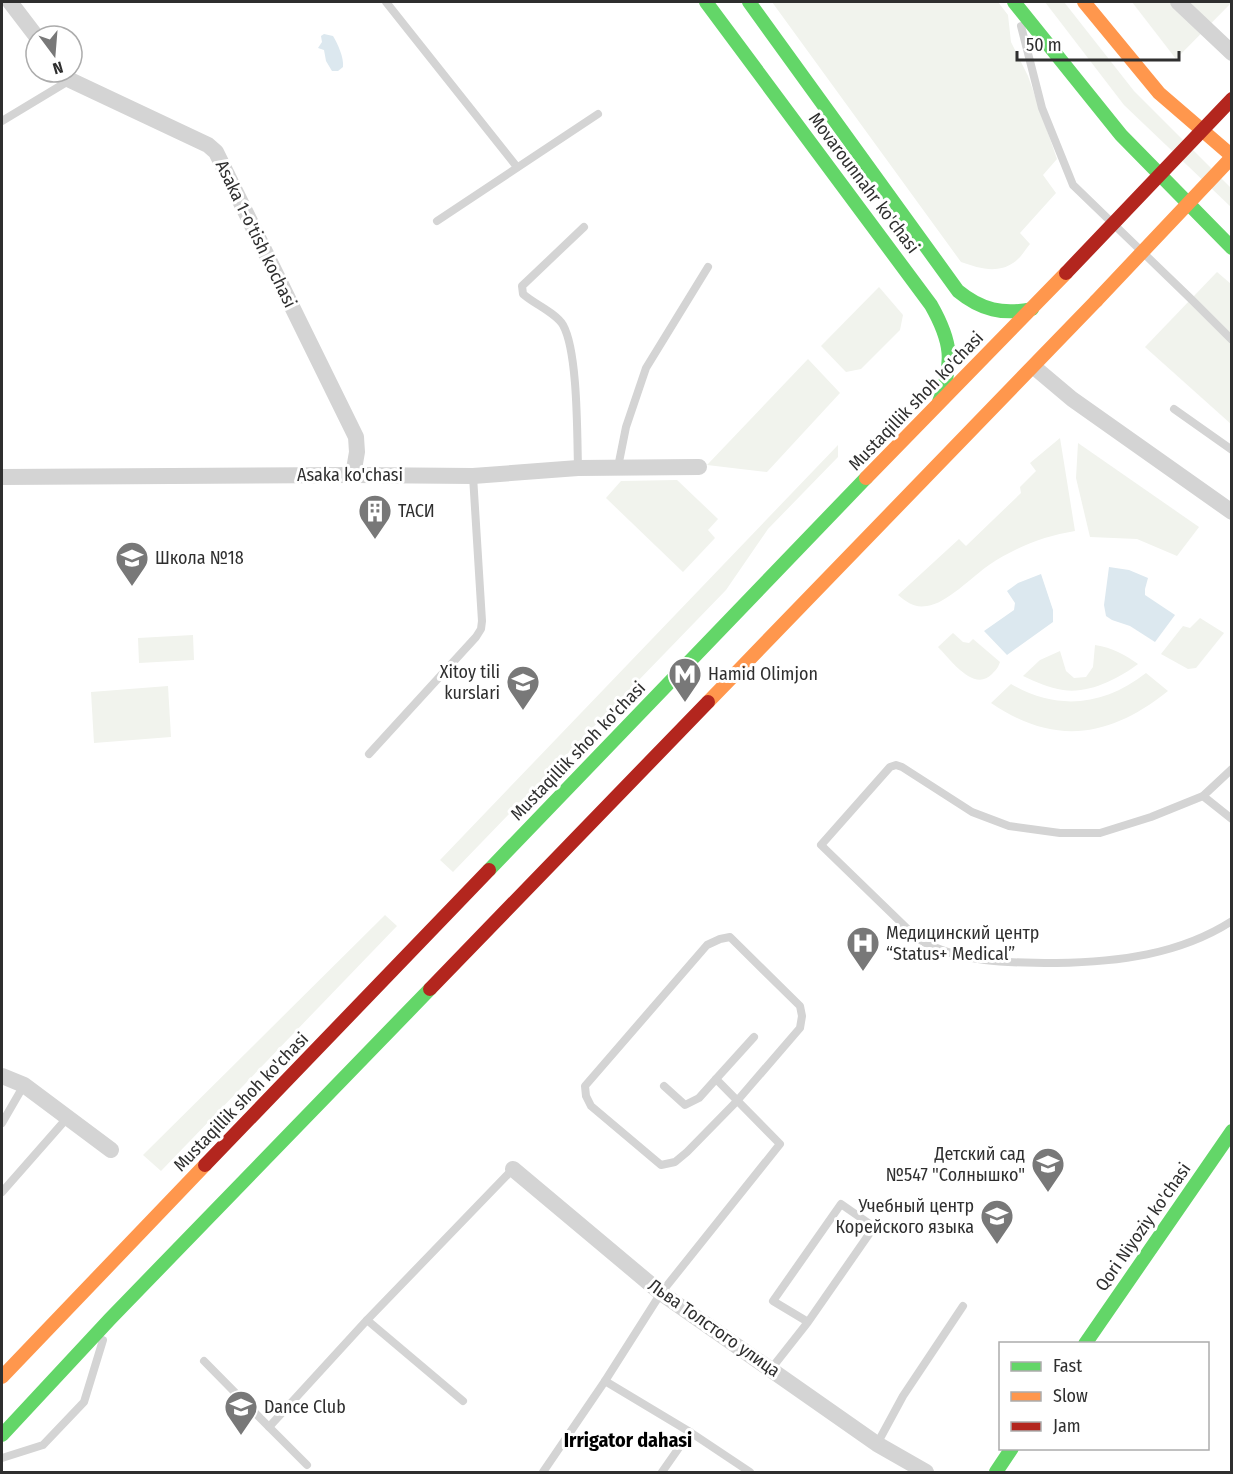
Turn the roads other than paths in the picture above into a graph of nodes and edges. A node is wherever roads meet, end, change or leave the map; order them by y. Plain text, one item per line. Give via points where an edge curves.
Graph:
1 (10, 2) edge
2 (386, 2) edge
3 (706, 2) edge
4 (749, 2) edge
5 (1014, 2) edge
6 (1084, 2) edge
7 (1178, 2) edge
8 (27, 24) edge
9 (1232, 53) edge
10 (55, 84) edge
11 (83, 84) edge
12 (1232, 99) edge
13 (598, 114) dead end
14 (2, 121) edge
15 (1232, 157) edge
16 (517, 167) junction
17 (437, 221) dead end
18 (584, 226) dead end
19 (1232, 248) edge
20 (708, 267) dead end
21 (1032, 309) junction
22 (1232, 340) edge
23 (1034, 367) junction
24 (939, 402) junction
25 (1174, 409) dead end
26 (1232, 450) edge
27 (699, 467) dead end
28 (578, 468) junction
29 (618, 468) junction
30 (353, 474) junction
31 (473, 476) junction
32 (2, 477) edge
33 (1232, 512) edge
34 (369, 754) dead end
35 (1232, 769) edge
36 (1203, 796) junction
37 (1232, 819) edge
38 (1232, 921) edge
39 (754, 1037) dead end
40 (2, 1076) edge
41 (716, 1079) junction
42 (24, 1085) junction
43 (664, 1086) dead end
44 (737, 1101) junction
45 (68, 1118) junction
46 (2, 1123) edge
47 (1232, 1131) edge
48 (111, 1150) dead end
49 (513, 1169) joint
50 (2, 1192) edge
51 (662, 1293) junction
52 (963, 1306) dead end
53 (110, 1319) junction
54 (368, 1320) junction
55 (808, 1322) junction
56 (1086, 1342) edge
57 (204, 1361) dead end
58 (771, 1369) junction
59 (2, 1377) edge
60 (605, 1381) junction
61 (463, 1401) dead end
62 (269, 1427) junction
63 (690, 1432) junction
64 (2, 1435) edge
65 (877, 1444) junction
66 (1011, 1450) edge
67 (2, 1458) edge
68 (307, 1465) dead end
69 (543, 1473) edge
70 (662, 1473) edge
71 (750, 1473) edge
72 (926, 1473) edge
73 (996, 1473) edge

1 - 8 street
2 - 16 lane
3 - 24 main road, Movarounnahr ko'chasi via 942,322 949,344 950,369
4 - 21 main road, Movarounnahr ko'chasi via 958,291 990,310
5 - 19 main road via 1121,135
5 - 22 lane via 1042,108 1073,185
6 - 15 main road via 1159,93
7 - 9 street
10 - 14 lane
11 - 30 street, Asaka 1-o'tish kochasi via 216,152 356,437
12 - 21 main road, Mustaqillik shoh ko'chasi, bridge
13 - 16 lane
15 - 23 main road, bridge
16 - 17 lane
18 - 28 lane via 522,285 523,294 533,304 548,310 562,324 572,350
20 - 29 lane via 646,368 626,427
21 - 24 main road, Mustaqillik shoh ko'chasi
23 - 33 street via 1072,399
23 - 53 main road
24 - 59 main road, Mustaqillik shoh ko'chasi
25 - 26 lane
27 - 29 street, Asaka ko'chasi
28 - 29 street, Asaka ko'chasi
28 - 31 street, Asaka ko'chasi
30 - 31 street, Asaka ko'chasi
30 - 32 street, Asaka ko'chasi
31 - 34 lane via 481,629
35 - 36 lane
36 - 37 lane
36 - 38 lane via 1100,833 1060,833 1009,826 972,812 896,765 890,767 821,845 918,939 935,949 979,960 1110,961 1179,946
39 - 41 lane
40 - 42 street
41 - 43 lane via 699,1098 685,1105
41 - 44 lane
42 - 45 street
42 - 46 lane
44 - 44 lane via 687,1152 675,1162 661,1165 591,1106 585,1086 707,945 730,937 800,1006 802,1016 800,1028
44 - 51 lane via 780,1144
45 - 48 street
45 - 50 lane
47 - 56 main road, Qori Niyoziy ko'chasi
49 - 51 street, Льва Толстого улица
49 - 54 lane
51 - 58 street, Льва Толстого улица
51 - 60 lane
52 - 65 lane via 903,1396
53 - 64 main road
53 - 67 lane via 84,1401 43,1445
54 - 61 lane
54 - 62 lane
55 - 55 lane via 773,1301 841,1204 874,1227
55 - 58 lane
57 - 62 lane
58 - 65 street, Льва Толстого улица
60 - 63 lane
60 - 69 lane
62 - 68 lane
63 - 70 lane
63 - 71 lane
65 - 72 street, Льва Толстого улица
66 - 73 main road

